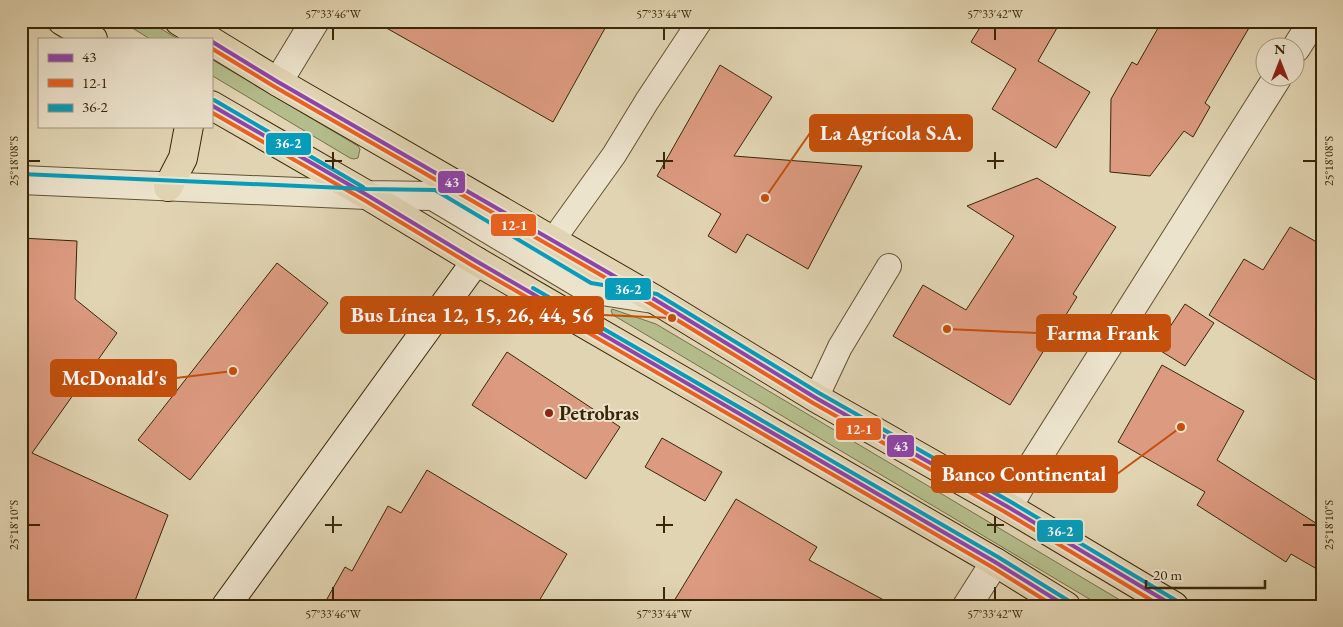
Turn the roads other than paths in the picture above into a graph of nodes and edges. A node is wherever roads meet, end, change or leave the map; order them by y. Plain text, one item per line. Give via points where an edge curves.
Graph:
1 (62, 21) edge
2 (179, 21) edge
3 (315, 21) edge
4 (700, 21) edge
5 (1313, 21) edge
6 (92, 38) edge
7 (206, 38) edge
8 (1302, 38) edge
9 (212, 42) edge
10 (278, 82) junction
11 (1271, 88) edge
12 (212, 106) edge
13 (189, 128) edge
14 (21, 180) edge
15 (168, 187) junction
16 (367, 195) junction
17 (553, 240) junction
18 (476, 261) junction
19 (889, 266) dead end
20 (654, 299) junction
21 (816, 398) junction
22 (1008, 506) junction
23 (995, 562) junction
24 (226, 606) edge
25 (967, 606) edge
26 (1066, 606) edge
27 (1174, 606) edge

1 - 6 highway
2 - 7 highway
3 - 10 street
4 - 17 lane via 614,155
5 - 8 street
9 - 10 highway
10 - 17 highway
11 - 22 street
12 - 16 highway
13 - 15 highway via 183,158
14 - 15 street
15 - 16 street
16 - 18 highway
16 - 20 street via 433,196 590,289
17 - 20 highway
18 - 23 highway
18 - 24 street
19 - 21 lane via 840,347
20 - 21 highway
21 - 22 highway
22 - 27 highway
23 - 25 street
23 - 26 highway

